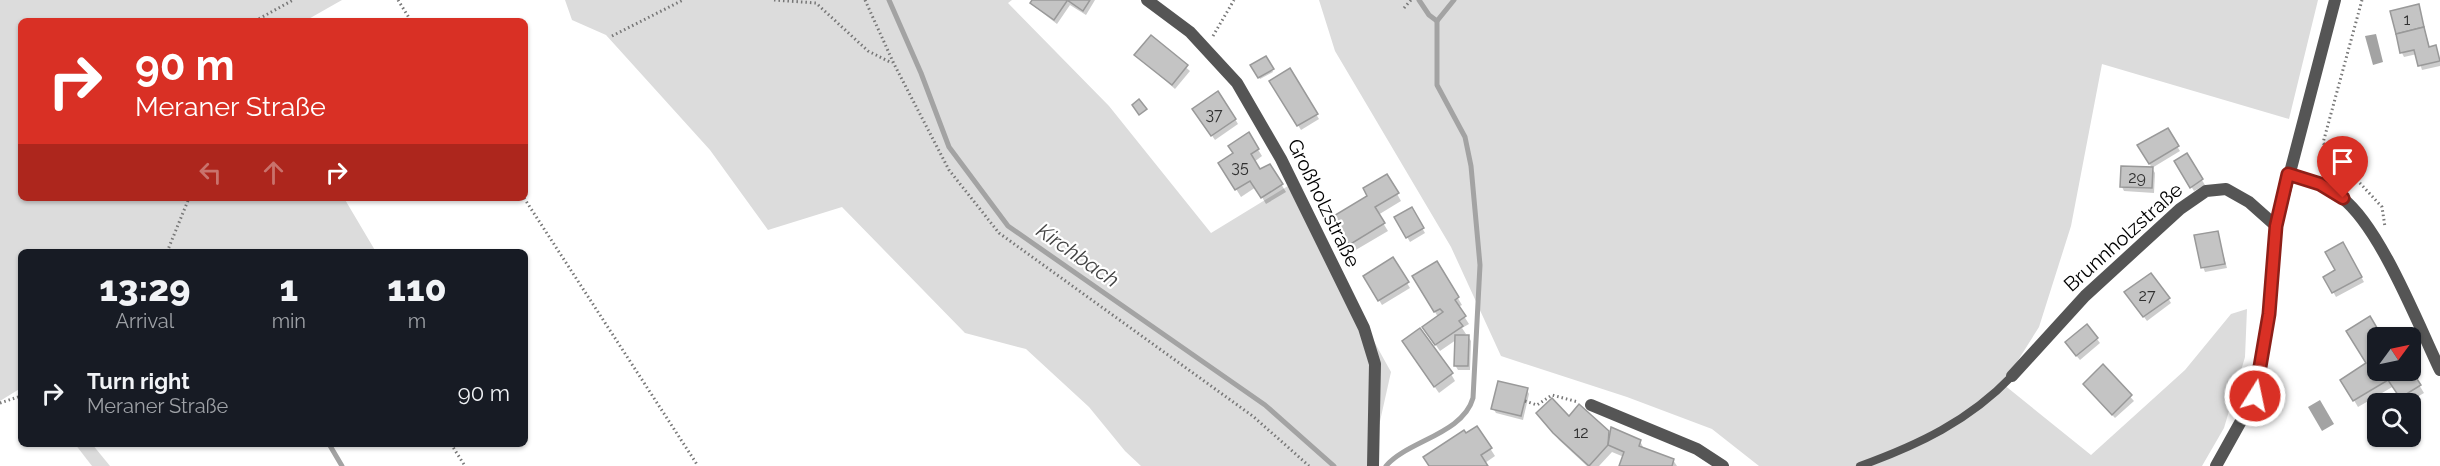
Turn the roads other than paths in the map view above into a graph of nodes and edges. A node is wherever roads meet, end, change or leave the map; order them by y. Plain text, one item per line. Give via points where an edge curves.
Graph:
1 (1147, 0) edge
2 (2335, 0) edge
3 (2288, 174) junction
4 (2276, 226) junction
5 (2440, 370) edge
6 (2012, 376) joint
7 (1591, 405) road end
8 (1373, 466) edge
9 (1723, 466) edge
10 (1860, 466) edge
11 (2216, 466) edge

1 - 8 street, Großholzstraße via 1206,48 1237,83 1261,119 1371,344 1375,364
2 - 3 street
3 - 4 street
3 - 5 street via 2320,184 2343,198 2366,223
4 - 6 street, Brunnholzstraße via 2249,202 2226,189 2206,191 2180,209 2085,296
4 - 11 street via 2269,314 2255,396
6 - 10 lane via 1981,406 1933,437
7 - 9 street via 1697,449

